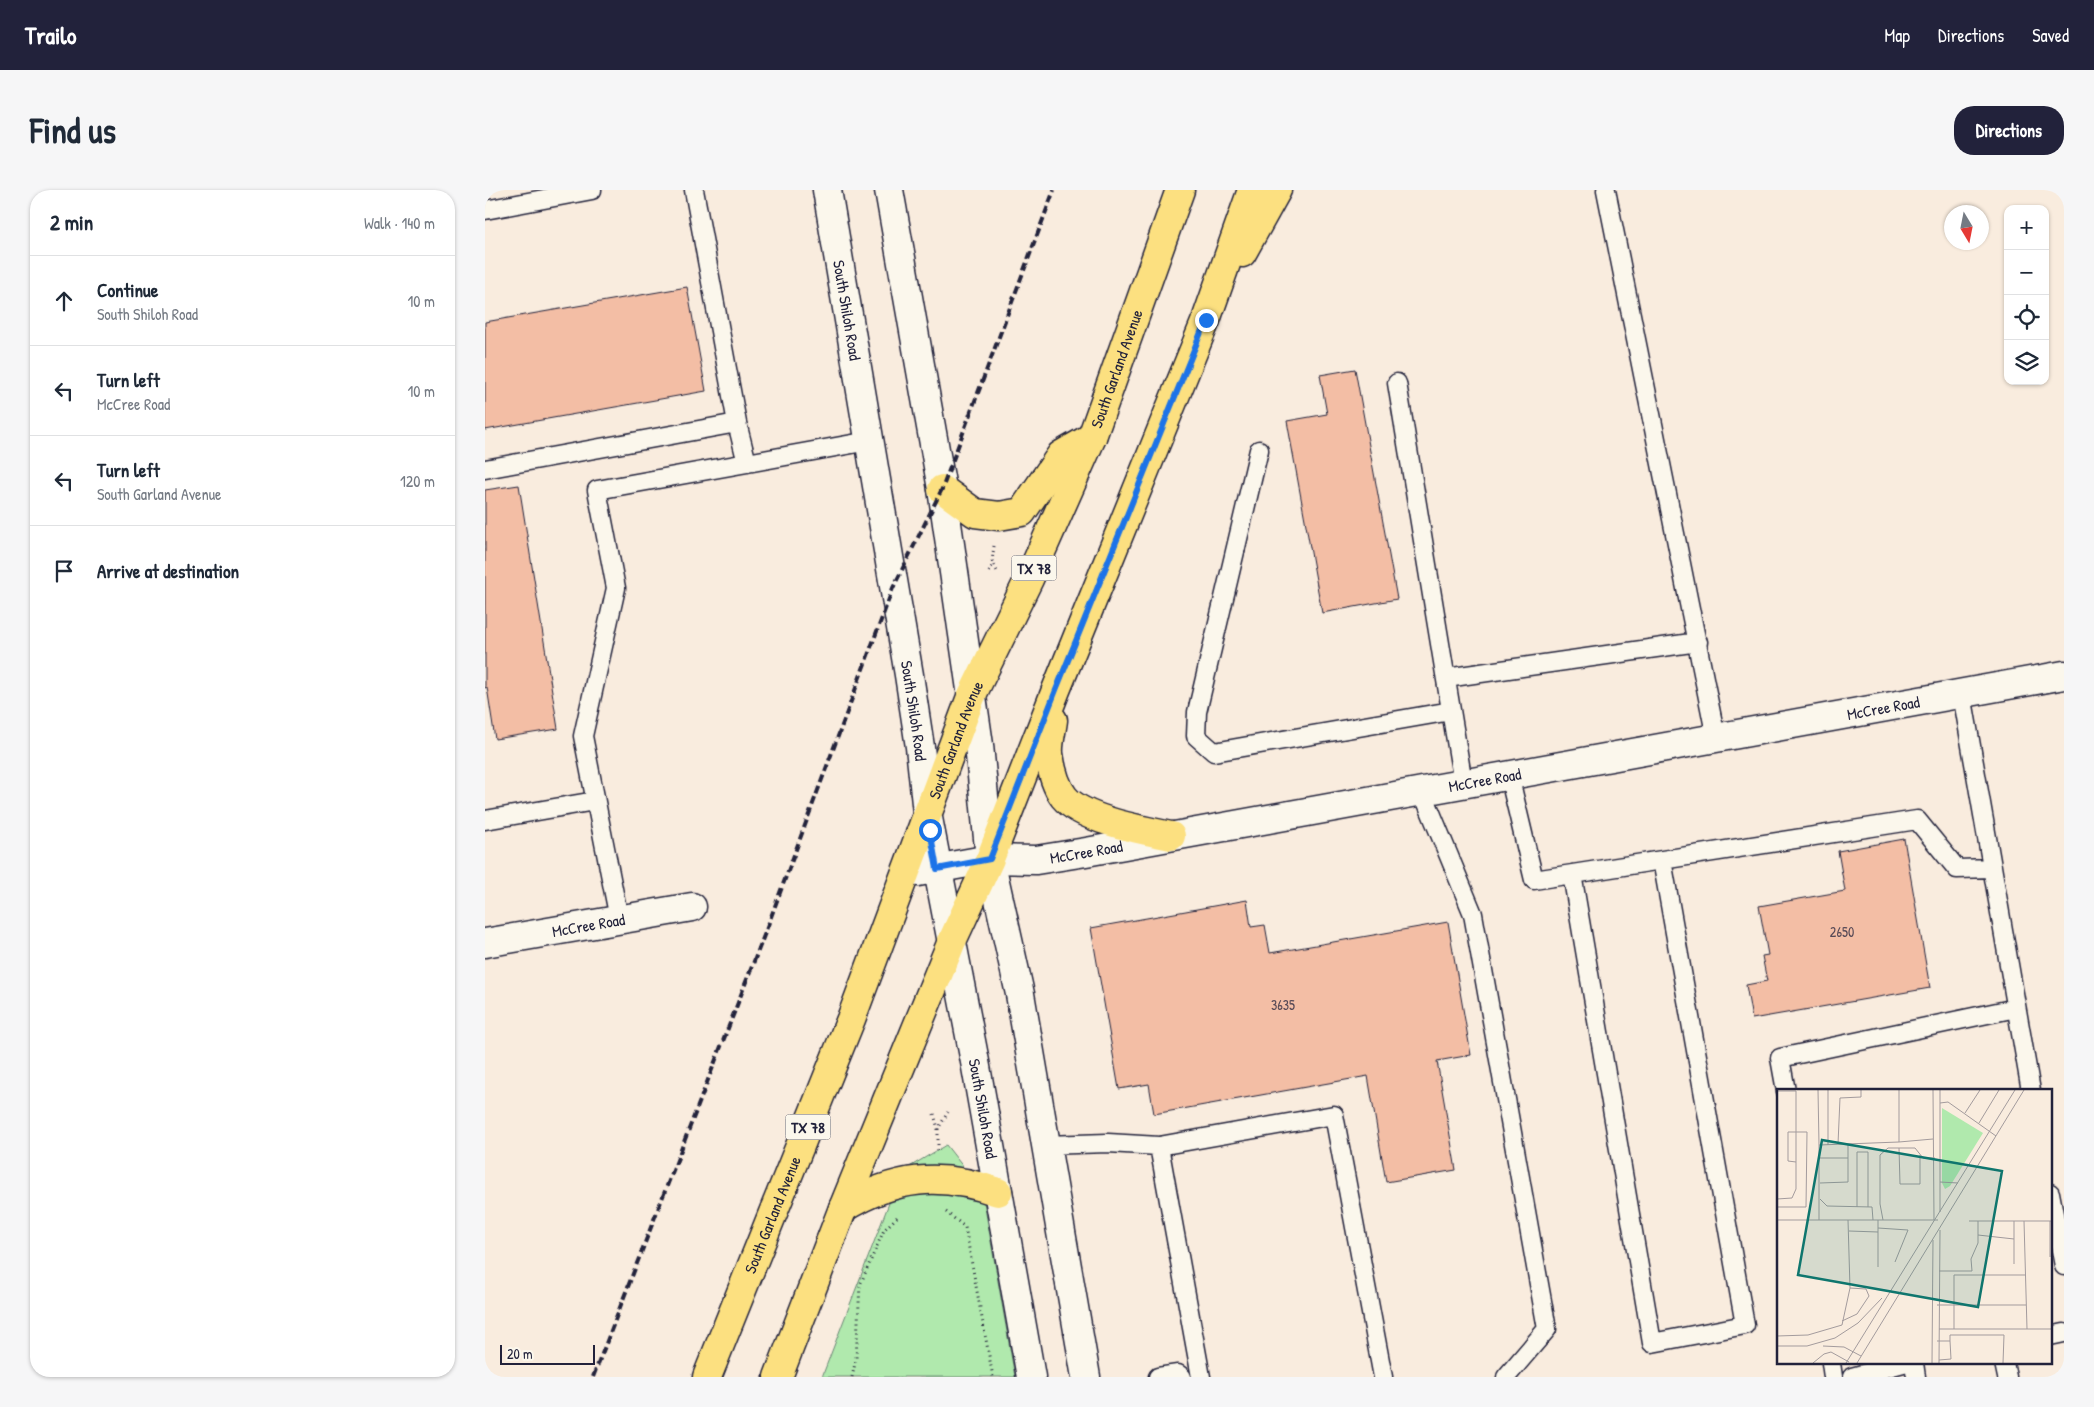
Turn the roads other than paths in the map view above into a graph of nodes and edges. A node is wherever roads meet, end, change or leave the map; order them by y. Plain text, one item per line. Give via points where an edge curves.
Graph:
1 (592, 190) edge
2 (694, 190) edge
3 (827, 190) edge
4 (889, 190) edge
5 (1180, 190) edge
6 (1252, 190) edge
7 (1277, 190) edge
8 (1606, 190) edge
9 (485, 210) edge
10 (1206, 320) junction
11 (1397, 383) dead end
12 (737, 423) junction
13 (1091, 437) junction
14 (869, 441) junction
15 (1259, 450) dead end
16 (747, 463) junction
17 (485, 469) edge
18 (943, 489) junction
19 (1698, 642) junction
20 (2064, 675) edge
21 (1446, 678) junction
22 (1056, 690) junction
23 (1962, 694) junction
24 (971, 697) junction
25 (1451, 711) junction
26 (1716, 738) junction
27 (1509, 775) junction
28 (1463, 783) junction
29 (1422, 791) junction
30 (595, 801) junction
31 (927, 813) junction
32 (485, 820) edge
33 (1171, 836) junction
34 (990, 859) junction
35 (1662, 860) junction
36 (1992, 868) junction
37 (937, 869) junction
38 (904, 874) junction
39 (1572, 874) junction
40 (692, 906) dead end
41 (619, 919) junction
42 (952, 941) junction
43 (485, 943) edge
44 (2016, 1008) junction
45 (1786, 1089) edge
46 (2031, 1089) edge
47 (1045, 1145) junction
48 (1159, 1146) junction
49 (998, 1192) junction
50 (843, 1208) junction
51 (2052, 1217) edge
52 (2064, 1266) edge
53 (2064, 1333) edge
54 (2051, 1336) edge
55 (1831, 1364) edge
56 (1899, 1364) edge
57 (1915, 1364) edge
58 (2004, 1364) edge
59 (707, 1377) edge
60 (778, 1377) edge
61 (1031, 1377) edge
62 (1086, 1377) edge
63 (1158, 1377) edge
64 (1182, 1377) edge
65 (1201, 1377) edge
66 (1383, 1377) edge
67 (1506, 1377) edge
68 (1833, 1377) edge
69 (1852, 1377) edge
70 (1917, 1377) edge
71 (2007, 1377) edge

1 - 9 lane
2 - 12 lane
3 - 14 main road, South Shiloh Road
4 - 18 main road
5 - 13 main road, South Garland Avenue / TX 78
6 - 10 main road
7 - 10 main road
8 - 19 lane
10 - 22 main road
11 - 21 lane
12 - 16 lane
12 - 17 lane
13 - 18 main road via 1061,455 1022,512 999,516 975,513
13 - 24 main road, South Garland Avenue / TX 78 via 1029,579
14 - 16 lane
14 - 31 main road, South Shiloh Road via 909,676
15 - 25 lane via 1197,712 1196,736 1214,752
16 - 30 lane via 597,490 616,588 583,736
18 - 24 main road
19 - 21 lane
19 - 26 lane
20 - 23 main road, McCree Road
21 - 25 lane
22 - 33 main road via 1049,752 1053,776 1065,798 1086,813 1112,823
22 - 34 main road
23 - 26 main road, McCree Road
23 - 36 lane
24 - 31 main road, South Garland Avenue / TX 78
24 - 34 main road
25 - 28 lane
26 - 27 main road, McCree Road
27 - 28 main road, McCree Road
27 - 39 lane via 1534,880
28 - 29 main road, McCree Road
29 - 33 main road, McCree Road
29 - 67 lane via 1473,914 1547,1329
30 - 32 lane
30 - 41 lane
31 - 37 main road, South Shiloh Road
31 - 38 main road, South Garland Avenue / TX 78
33 - 34 main road, McCree Road via 1036,860
34 - 37 main road, McCree Road
34 - 42 main road
34 - 47 main road via 1020,994
35 - 36 lane via 1917,820 1957,869
35 - 39 lane
35 - 39 lane via 1745,1325 1652,1343
36 - 44 lane
37 - 38 main road, McCree Road
37 - 42 main road, South Shiloh Road
38 - 59 main road, South Garland Avenue / TX 78 via 851,1019
40 - 41 main road, McCree Road
41 - 43 main road, McCree Road
42 - 49 main road, South Shiloh Road
42 - 50 main road
44 - 45 lane via 1780,1058
44 - 46 lane
47 - 48 lane via 1108,1143
47 - 62 main road
48 - 65 lane
48 - 66 lane via 1334,1115
49 - 50 main road via 976,1184 929,1179 884,1187
49 - 61 main road, South Shiloh Road
50 - 60 main road
51 - 52 lane
53 - 54 lane
55 - 68 lane
56 - 69 lane
57 - 70 lane
58 - 71 lane
63 - 64 lane via 1177,1374

